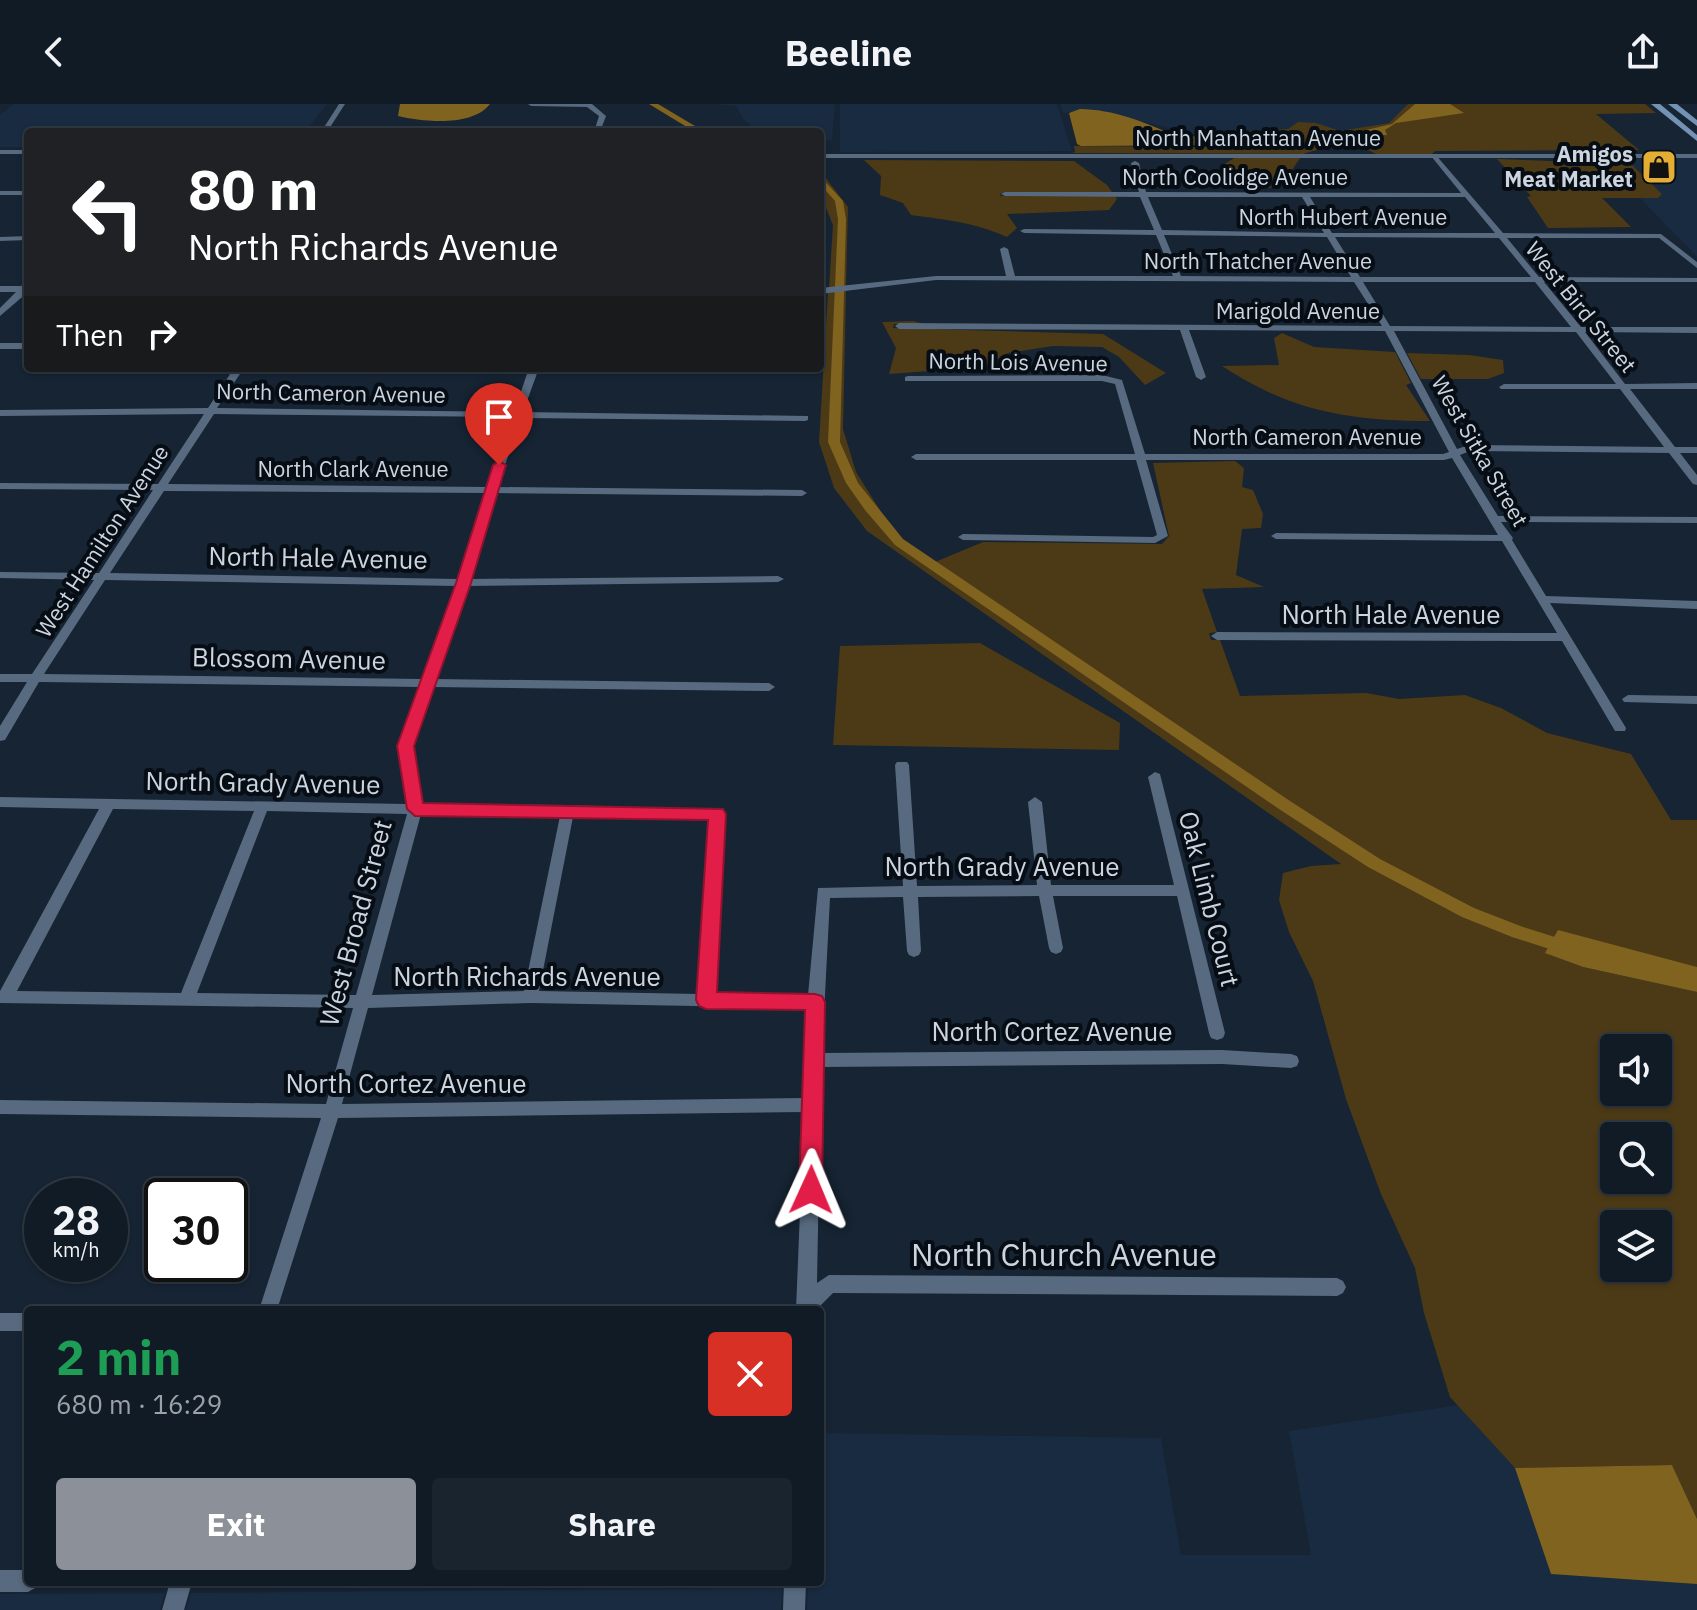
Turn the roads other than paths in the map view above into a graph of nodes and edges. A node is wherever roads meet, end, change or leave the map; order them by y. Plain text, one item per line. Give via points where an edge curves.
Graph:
1 (342, 104) edge
2 (531, 104) edge
3 (1655, 104) edge
4 (1672, 104) edge
5 (1697, 124) edge
6 (327, 128) edge
7 (598, 128) edge
8 (1697, 139) edge
9 (0, 152) edge
10 (24, 152) edge
11 (824, 156) edge
12 (1435, 156) junction
13 (1697, 156) edge
14 (1135, 163) dead end
15 (0, 193) edge
16 (24, 193) edge
17 (1005, 194) dead end
18 (1143, 194) junction
19 (1305, 195) junction
20 (1466, 195) junction
21 (1024, 231) dead end
22 (1161, 233) junction
23 (1332, 235) junction
24 (1501, 236) junction
25 (24, 238) edge
26 (0, 239) edge
27 (1004, 249) dead end
28 (1697, 266) edge
29 (1011, 278) junction
30 (1355, 278) junction
31 (1178, 279) junction
32 (1538, 280) junction
33 (1697, 280) edge
34 (24, 287) edge
35 (0, 289) edge
36 (24, 290) edge
37 (824, 291) edge
38 (0, 313) edge
39 (899, 326) dead end
40 (1184, 328) junction
41 (1388, 329) junction
42 (1578, 329) junction
43 (1697, 330) edge
44 (0, 346) edge
45 (24, 346) edge
46 (236, 372) edge
47 (533, 372) edge
48 (1201, 377) dead end
49 (908, 379) dead end
50 (1622, 386) junction
51 (1697, 386) edge
52 (1504, 387) dead end
53 (211, 411) junction
54 (0, 413) edge
55 (517, 415) junction
56 (805, 418) dead end
57 (1671, 450) junction
58 (1697, 450) edge
59 (1455, 454) junction
60 (916, 457) dead end
61 (1143, 457) junction
62 (1697, 482) edge
63 (0, 486) edge
64 (160, 488) junction
65 (491, 491) junction
66 (802, 493) dead end
67 (1496, 519) junction
68 (1697, 520) edge
69 (1276, 536) dead end
70 (963, 537) dead end
71 (1508, 538) junction
72 (0, 575) edge
73 (103, 576) junction
74 (778, 579) dead end
75 (464, 583) junction
76 (1543, 599) junction
77 (1697, 605) edge
78 (1217, 636) dead end
79 (1565, 637) junction
80 (0, 678) edge
81 (35, 679) junction
82 (426, 685) junction
83 (769, 687) dead end
84 (1628, 699) dead end
85 (1697, 700) edge
86 (1620, 728) dead end
87 (0, 737) edge
88 (902, 765) dead end
89 (1155, 777) dead end
90 (0, 802) edge
91 (1035, 802) dead end
92 (108, 805) junction
93 (263, 805) junction
94 (415, 809) junction
95 (568, 810) junction
96 (1180, 890) junction
97 (911, 891) junction
98 (1045, 891) junction
99 (1056, 948) dead end
100 (914, 951) dead end
101 (3, 997) edge
102 (530, 997) junction
103 (187, 998) junction
104 (706, 1000) junction
105 (364, 1002) junction
106 (815, 1002) junction
107 (1217, 1033) dead end
108 (814, 1060) junction
109 (1291, 1061) dead end
110 (813, 1105) junction
111 (0, 1107) edge
112 (332, 1111) junction
113 (1337, 1287) dead end
114 (269, 1306) edge
115 (805, 1306) edge
116 (807, 1306) edge
117 (0, 1322) edge
118 (24, 1322) edge
119 (0, 1581) edge
120 (24, 1581) edge
121 (180, 1586) edge
122 (795, 1586) edge
123 (173, 1610) edge
124 (794, 1610) edge

1 - 6 street
2 - 7 street via 589,105 603,116
3 - 8 main road
4 - 5 main road
9 - 10 street
11 - 12 street, North Manhattan Avenue
12 - 13 street, North Manhattan Avenue
12 - 20 street, West Bird Street
14 - 18 street
15 - 16 street
17 - 18 street, North Coolidge Avenue
18 - 19 street, North Coolidge Avenue
18 - 22 street
19 - 20 street, North Coolidge Avenue
19 - 23 street, West Sitka Street
20 - 24 street, West Bird Street
21 - 22 street, North Hubert Avenue
22 - 23 street, North Hubert Avenue
22 - 31 street
23 - 24 street, North Hubert Avenue
23 - 30 street, West Sitka Street
24 - 28 street, North Hubert Avenue via 1661,236
24 - 32 street, West Bird Street
25 - 26 street
27 - 29 street
29 - 31 street, North Thatcher Avenue
29 - 37 street, North Thatcher Avenue via 936,278
30 - 31 street, North Thatcher Avenue
30 - 32 street, North Thatcher Avenue
30 - 41 street, West Sitka Street
32 - 33 street, North Thatcher Avenue
32 - 42 street, West Bird Street
34 - 35 street
36 - 38 street
39 - 40 street, Marigold Avenue
40 - 41 street, Marigold Avenue
40 - 48 street
41 - 42 street, Marigold Avenue
41 - 59 street, West Sitka Street
42 - 43 street, Marigold Avenue
42 - 50 street, West Bird Street
44 - 45 street
46 - 53 street, West Hamilton Avenue
47 - 55 street, West Broad Street
49 - 61 street, North Lois Avenue via 1119,382
50 - 51 street
50 - 52 street
50 - 57 street, West Bird Street
53 - 54 street, North Cameron Avenue
53 - 55 street, North Cameron Avenue
53 - 64 street, West Hamilton Avenue
55 - 56 street, North Cameron Avenue
55 - 65 street, West Broad Street
57 - 58 street, North Cameron Avenue
57 - 59 street, North Cameron Avenue via 1469,448
57 - 62 street, West Bird Street
59 - 61 street, North Cameron Avenue
59 - 67 street, West Sitka Street
60 - 61 street, North Cameron Avenue
61 - 70 street via 1163,536 1155,540
63 - 64 street, North Clark Avenue
64 - 65 street, North Clark Avenue
64 - 73 street, West Hamilton Avenue
65 - 66 street, North Clark Avenue
65 - 75 street, West Broad Street
67 - 68 street
67 - 71 street, West Sitka Street
69 - 71 street
71 - 76 street, West Sitka Street
72 - 73 street, North Hale Avenue
73 - 75 street, North Hale Avenue
73 - 81 street, West Hamilton Avenue
74 - 75 street, North Hale Avenue
75 - 82 street, West Broad Street
76 - 77 street
76 - 79 street, West Sitka Street
78 - 79 street, North Hale Avenue
79 - 86 street, West Sitka Street
80 - 81 street, Blossom Avenue
81 - 82 street, Blossom Avenue
81 - 87 street, West Hamilton Avenue
82 - 83 street, Blossom Avenue
82 - 94 street, West Broad Street via 405,746
84 - 85 street
88 - 97 street
89 - 96 street, Oak Limb Court
90 - 92 street, North Grady Avenue
91 - 98 street
92 - 93 street, North Grady Avenue
92 - 101 street
93 - 94 street, North Grady Avenue
93 - 103 street
94 - 95 street, North Grady Avenue
94 - 105 street, West Broad Street
95 - 102 street
95 - 104 street, North Grady Avenue via 717,814
96 - 98 street, North Grady Avenue
96 - 107 street, Oak Limb Court
97 - 98 street, North Grady Avenue
97 - 100 street
97 - 106 street, North Grady Avenue via 823,892
98 - 99 street
101 - 103 street, North Richards Avenue
102 - 104 street, North Richards Avenue
102 - 105 street, North Richards Avenue
103 - 105 street, North Richards Avenue
104 - 106 street, North Richards Avenue
105 - 112 street, West Broad Street
106 - 108 street
108 - 109 street, North Cortez Avenue
108 - 110 street
110 - 112 street, North Cortez Avenue
110 - 115 street
111 - 112 street, North Cortez Avenue
112 - 114 street, West Broad Street
113 - 116 street, North Church Avenue via 829,1284
117 - 118 street
119 - 120 street
121 - 123 street
122 - 124 street

